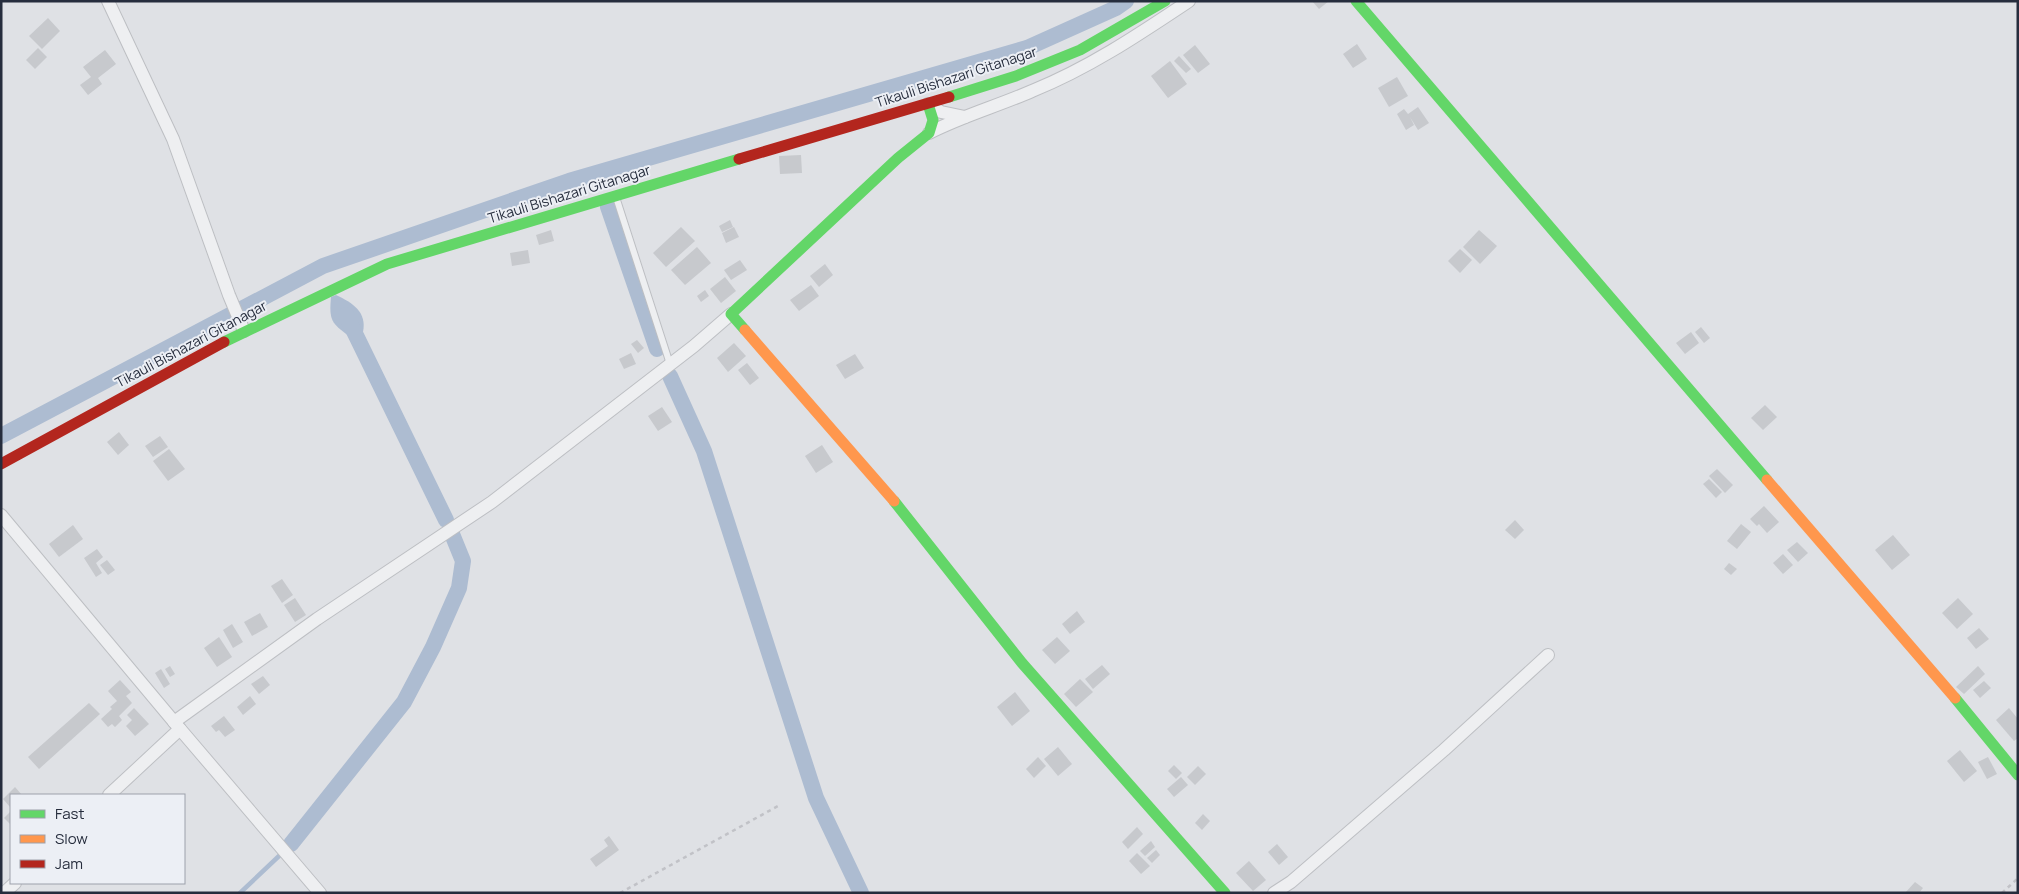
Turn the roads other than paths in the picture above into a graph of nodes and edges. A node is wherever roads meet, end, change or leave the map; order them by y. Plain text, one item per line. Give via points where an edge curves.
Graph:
1 (108, 1) edge
2 (1165, 1) edge
3 (1188, 1) edge
4 (1356, 1) edge
5 (928, 104) junction
6 (965, 117) junction
7 (929, 134) junction
8 (616, 195) junction
9 (731, 314) junction
10 (244, 331) junction
11 (670, 364) junction
12 (1, 464) edge
13 (1, 515) edge
14 (1548, 655) dead end
15 (177, 726) junction
16 (2018, 775) edge
17 (109, 794) edge
18 (14, 884) edge
19 (4, 893) edge
20 (320, 893) edge
21 (1225, 893) edge
22 (1274, 893) edge

1 - 10 street via 173,139
2 - 5 street, Tikauli Bishazari Gitanagar via 1080,50 1016,76
3 - 6 street via 1096,60 1032,91
4 - 16 street via 1679,380 1924,660
5 - 6 street via 942,112
5 - 7 street via 933,120
5 - 8 street, Tikauli Bishazari Gitanagar
6 - 7 street
7 - 9 street via 898,158
8 - 10 street, Tikauli Bishazari Gitanagar via 388,264
8 - 11 lane
9 - 11 street
9 - 21 street via 901,509 1022,663
10 - 12 street, Tikauli Bishazari Gitanagar
11 - 15 street via 492,502 316,619
13 - 15 street
14 - 22 street via 1444,750 1291,882
15 - 17 street
15 - 20 street
18 - 19 street

